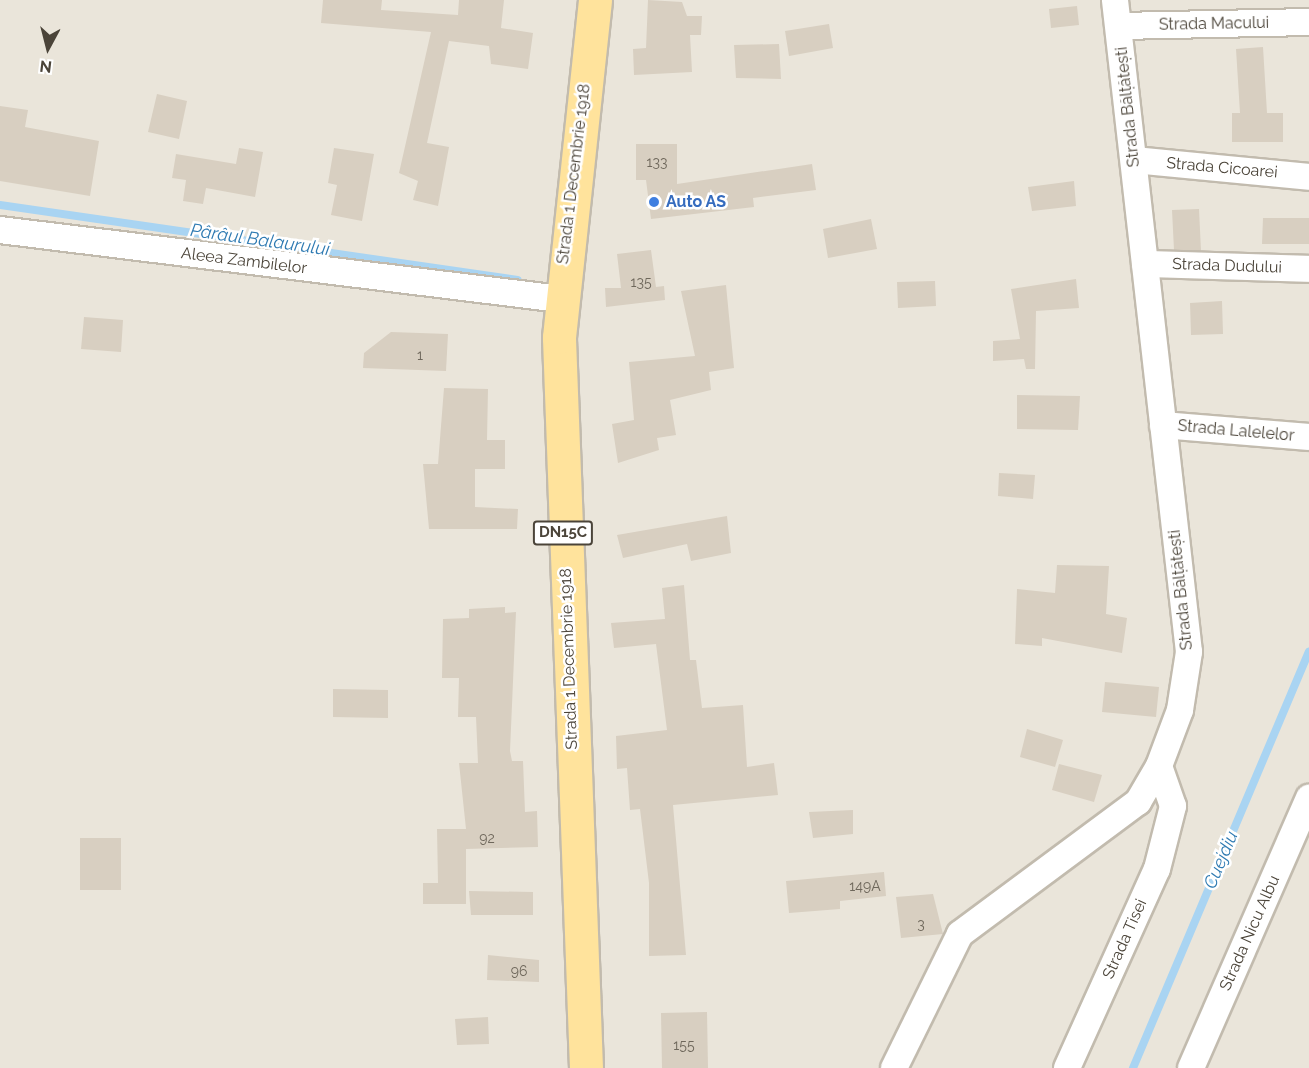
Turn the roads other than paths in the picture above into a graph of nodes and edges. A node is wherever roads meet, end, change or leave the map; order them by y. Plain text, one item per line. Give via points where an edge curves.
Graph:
1 (595, 0) edge
2 (1115, 0) edge
3 (1309, 22) edge
4 (1119, 26) junction
5 (1134, 160) junction
6 (1309, 177) edge
7 (0, 230) edge
8 (1145, 264) junction
9 (1309, 269) edge
10 (560, 299) junction
11 (1163, 425) junction
12 (1309, 437) edge
13 (1159, 766) junction
14 (1309, 798) edge
15 (586, 1068) edge
16 (894, 1068) edge
17 (1067, 1068) edge
18 (1191, 1068) edge

1 - 10 main road, Strada 1 Decembrie 1918 / DN15C
2 - 4 street, Strada Bălțătești
3 - 4 street, Strada Macului
4 - 5 street, Strada Bălțătești
5 - 6 street, Strada Cicoarei
5 - 8 street, Strada Bălțătești
7 - 10 street, Aleea Zambilelor
8 - 9 street, Strada Dudului
8 - 11 street, Strada Bălțătești
10 - 15 main road, Strada 1 Decembrie 1918 / DN15C via 559,425
11 - 12 street, Strada Lalelelor
11 - 13 street, Strada Bălțătești via 1189,652 1180,710
13 - 16 street, Strada Bălțătești via 1138,802 960,934
13 - 17 street, Strada Tisei via 1173,806 1157,870
14 - 18 street, Strada Nicu Albu

